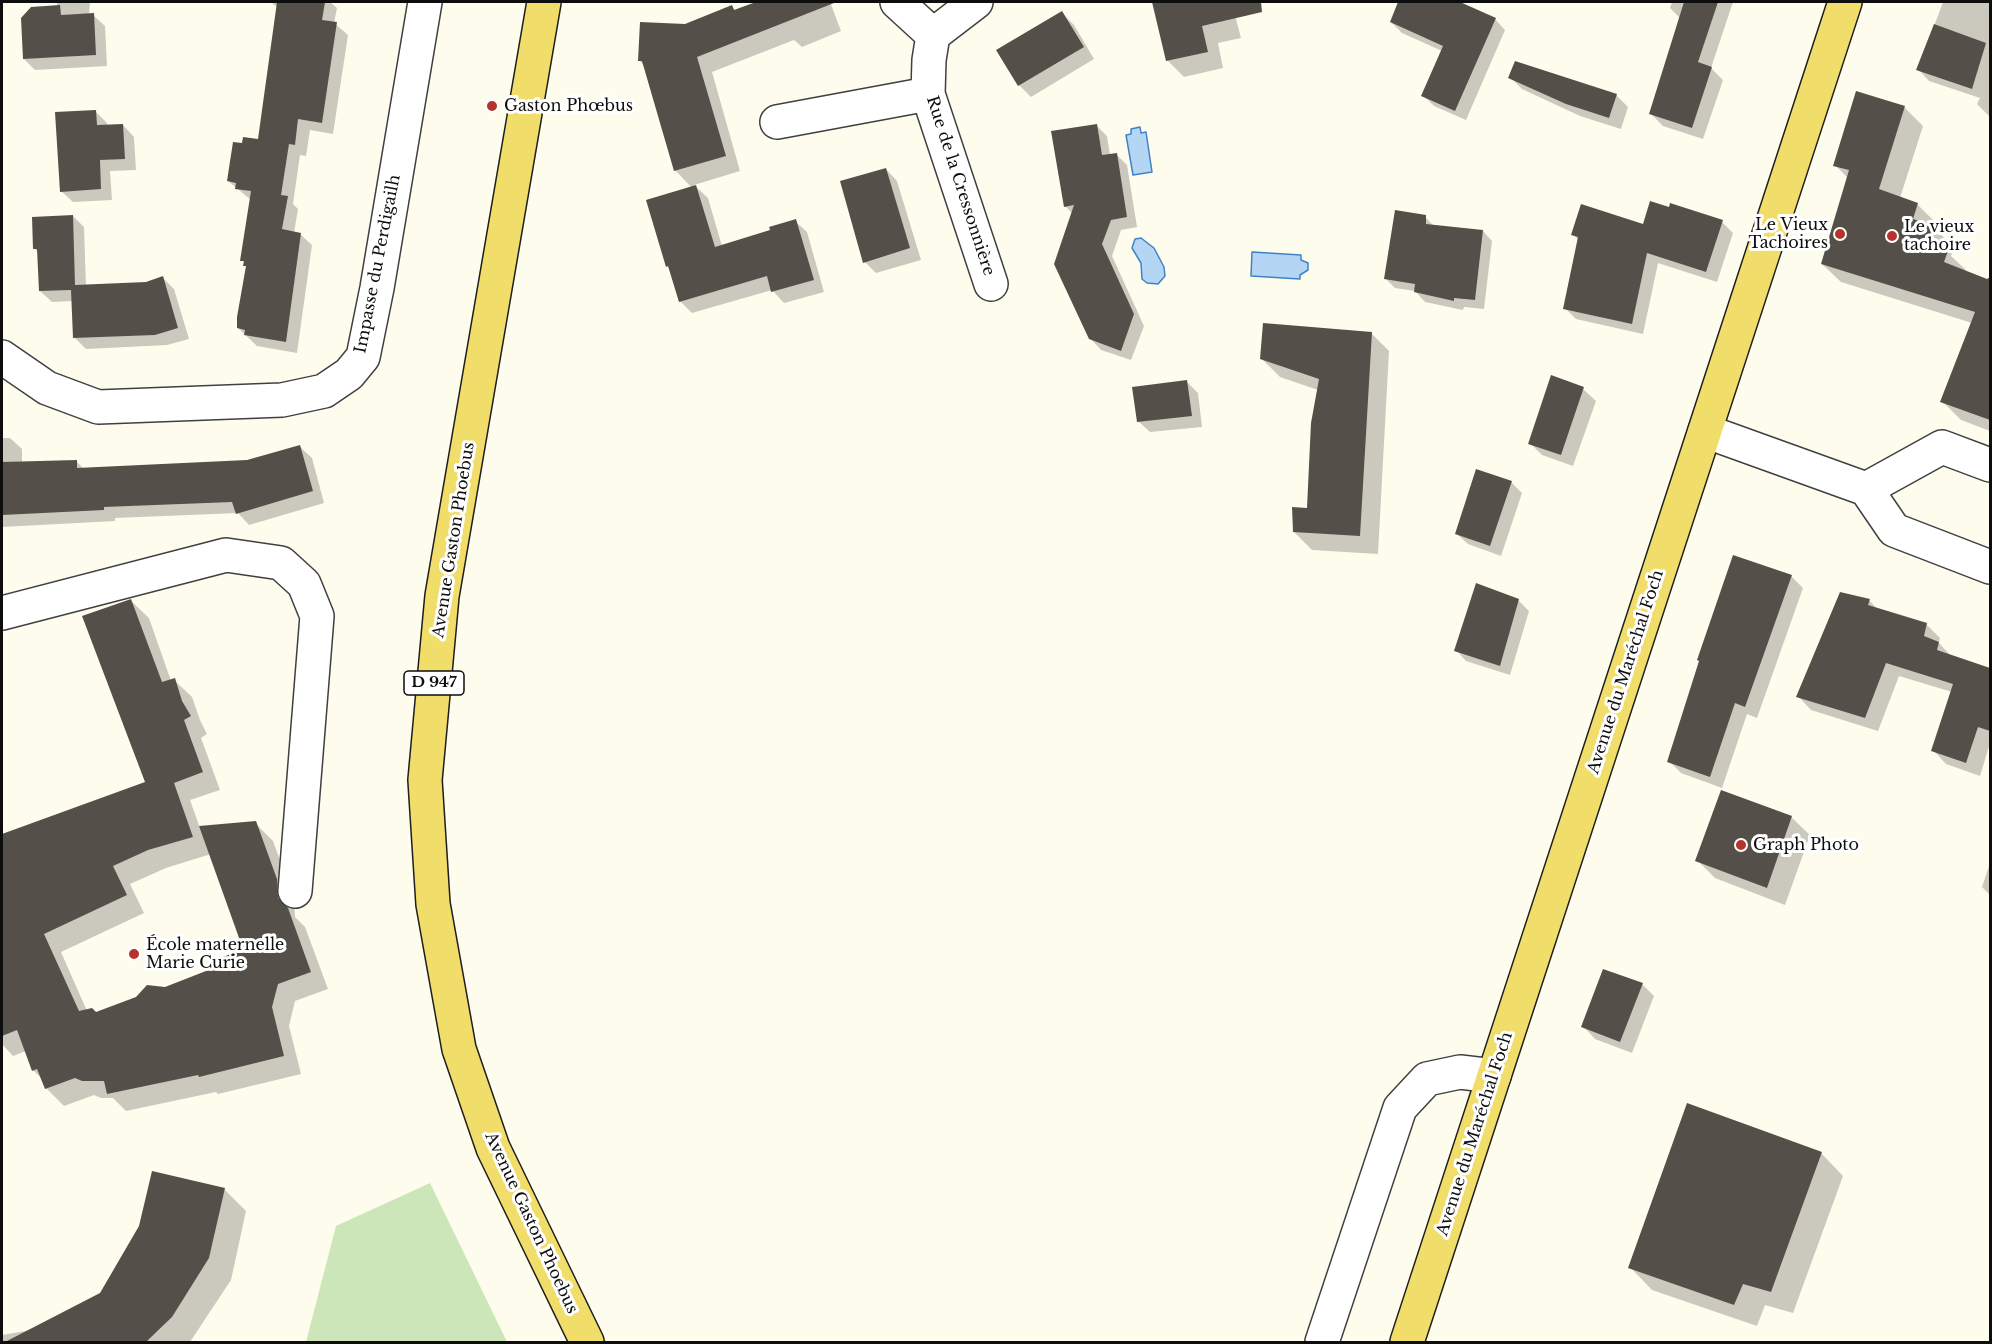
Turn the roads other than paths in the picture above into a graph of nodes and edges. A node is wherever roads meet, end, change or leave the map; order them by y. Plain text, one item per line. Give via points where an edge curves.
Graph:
1 (425, 2) edge
2 (544, 2) edge
3 (897, 2) edge
4 (976, 2) edge
5 (1845, 2) edge
6 (933, 34) junction
7 (928, 94) junction
8 (777, 122) dead end
9 (991, 284) dead end
10 (2, 357) edge
11 (1705, 431) junction
12 (1990, 465) edge
13 (1866, 489) junction
14 (1990, 567) edge
15 (2, 614) edge
16 (295, 891) dead end
17 (1494, 1076) junction
18 (587, 1342) edge
19 (1322, 1342) edge
20 (1407, 1342) edge

1 - 10 street, Impasse du Perdigailh via 363,357 349,374 324,391 282,400 98,407 47,388
2 - 18 main road, Avenue Gaston Phoebus / D 947 via 442,596 425,780 433,904 459,1049 493,1148
3 - 6 street
4 - 6 street
5 - 11 main road, Avenue du Maréchal Foch
6 - 7 street, Rue de la Cressonnière
7 - 8 street
7 - 9 street, Rue de la Cressonnière
11 - 13 street
11 - 17 main road, Avenue du Maréchal Foch
12 - 13 street via 1942,447
13 - 14 street via 1894,530
15 - 16 street via 226,555 281,563 304,584 317,616
17 - 19 street via 1461,1072 1427,1079 1400,1108
17 - 20 main road, Avenue du Maréchal Foch

